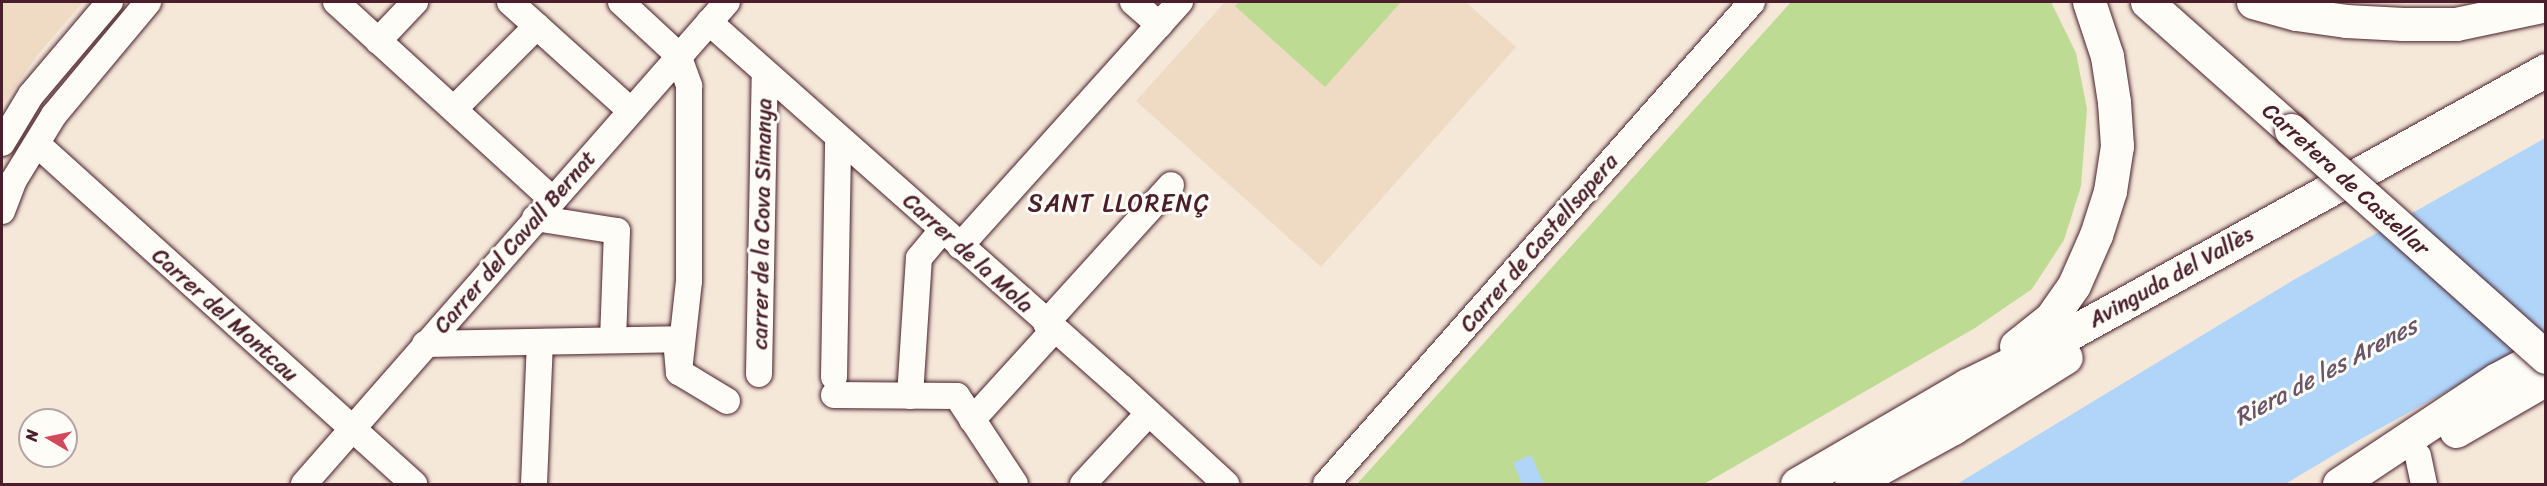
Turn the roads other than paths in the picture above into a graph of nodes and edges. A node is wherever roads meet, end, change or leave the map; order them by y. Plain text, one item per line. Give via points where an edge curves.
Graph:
1 (110, 2) edge
2 (148, 2) edge
3 (336, 2) edge
4 (415, 2) edge
5 (510, 2) edge
6 (621, 2) edge
7 (727, 2) edge
8 (1133, 2) edge
9 (1180, 2) edge
10 (1752, 2) edge
11 (2088, 2) edge
12 (2147, 2) edge
13 (2253, 2) edge
14 (2546, 5) edge
15 (709, 22) junction
16 (1159, 25) junction
17 (537, 26) junction
18 (378, 41) junction
19 (678, 55) junction
20 (2546, 70) edge
21 (765, 73) junction
22 (2546, 92) edge
23 (455, 108) junction
24 (630, 111) junction
25 (838, 138) junction
26 (2, 143) edge
27 (37, 144) junction
28 (1171, 185) dead end
29 (552, 199) junction
30 (2, 211) edge
31 (535, 218) junction
32 (951, 238) junction
33 (1050, 327) junction
34 (614, 340) junction
35 (540, 342) junction
36 (425, 345) junction
37 (2546, 355) edge
38 (679, 372) junction
39 (759, 374) dead end
40 (2546, 379) edge
41 (1967, 384) junction
42 (910, 396) junction
43 (727, 401) dead end
44 (1148, 414) junction
45 (972, 420) junction
46 (351, 429) junction
47 (2421, 470) edge
48 (304, 484) edge
49 (414, 484) edge
50 (534, 484) edge
51 (1015, 484) edge
52 (1083, 484) edge
53 (1226, 484) edge
54 (1326, 484) edge
55 (1797, 484) edge
56 (1851, 484) edge
57 (2339, 484) edge
58 (2378, 484) edge

1 - 26 street via 31,94
2 - 27 street via 77,85
3 - 18 street
4 - 18 street
5 - 17 street
6 - 19 street
7 - 15 street, Carrer del Cavall Bernat
8 - 16 street
9 - 16 street
10 - 54 street, Carrer de Castellsapera
11 - 41 main road via 2107,56 2117,146 2110,190 2096,236 2074,285 2050,318
12 - 37 main road, Carretera de Castellar, bridge
13 - 14 main road via 2296,14 2403,24 2456,24
15 - 19 street, Carrer del Cavall Bernat
15 - 21 street, Carrer de la Mola
16 - 32 street
17 - 23 street
17 - 24 street
18 - 23 street
19 - 24 street, Carrer del Cavall Bernat
19 - 38 street via 689,86 688,281
20 - 41 main road, Avinguda del Vallès via 2049,345
21 - 25 street, Carrer de la Mola
21 - 39 street, carrer de la Cova Simanya
22 - 56 main road, Avinguda del Vallès via 2057,363 1953,428
23 - 29 street
24 - 29 street, Carrer del Cavall Bernat
25 - 32 street, Carrer de la Mola
25 - 42 street via 834,386
27 - 30 street via 14,180
27 - 46 street, Carrer del Montcau
28 - 33 street
29 - 31 street, Carrer del Cavall Bernat
31 - 34 street via 617,231
31 - 36 street, Carrer del Cavall Bernat
32 - 33 street, Carrer de la Mola
32 - 42 street via 919,258
33 - 44 street, Carrer de la Mola via 1127,382
33 - 45 street
34 - 35 street
34 - 38 street via 675,339
35 - 36 street
35 - 50 street
36 - 46 street, Carrer del Cavall Bernat
37 - 57 main road via 2497,379
38 - 43 street
40 - 47 main road
41 - 55 main road, Avinguda del Vallès
42 - 45 street via 957,396
44 - 52 street
44 - 53 street, Carrer de la Mola
45 - 51 street
46 - 48 street, Carrer del Cavall Bernat
46 - 49 street, Carrer del Montcau
47 - 58 main road

